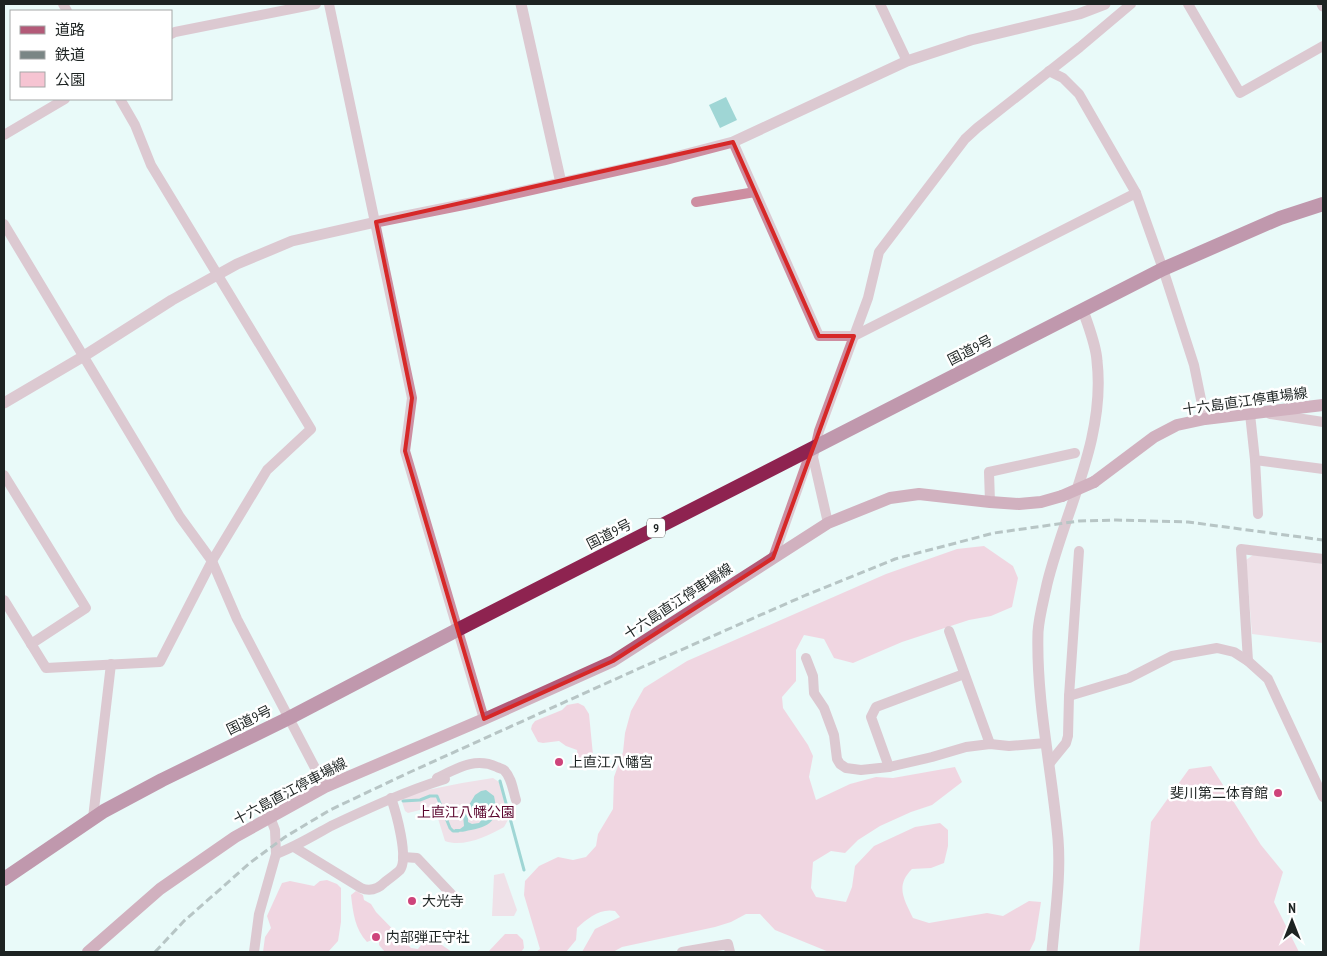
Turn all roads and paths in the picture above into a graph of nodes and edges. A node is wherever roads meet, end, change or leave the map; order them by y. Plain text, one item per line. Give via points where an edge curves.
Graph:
1 (316, 4) edge
2 (329, 4) edge
3 (521, 4) edge
4 (880, 4) edge
5 (1105, 4) edge
6 (1131, 4) edge
7 (1188, 4) edge
8 (172, 34) edge
9 (1323, 46) edge
10 (907, 62) junction
11 (1049, 71) junction
12 (63, 100) edge
13 (121, 100) edge
14 (4, 136) edge
15 (733, 142) junction
16 (561, 183) junction
17 (755, 192) junction
18 (1136, 194) junction
19 (696, 202) dead end
20 (1323, 204) edge
21 (376, 222) junction
22 (4, 224) edge
23 (1163, 269) junction
24 (218, 274) junction
25 (1083, 310) junction
26 (854, 336) junction
27 (84, 356) junction
28 (4, 403) edge
29 (1323, 405) edge
30 (1264, 413) junction
31 (1250, 414) junction
32 (1205, 419) junction
33 (1323, 422) edge
34 (814, 452) junction
35 (1075, 453) dead end
36 (1255, 460) junction
37 (1323, 469) edge
38 (4, 475) edge
39 (990, 502) junction
40 (1258, 514) dead end
41 (828, 523) junction
42 (1079, 551) dead end
43 (772, 558) junction
44 (1323, 559) edge
45 (212, 561) junction
46 (4, 600) edge
47 (457, 630) junction
48 (949, 632) dead end
49 (31, 644) junction
50 (806, 658) dead end
51 (1248, 661) junction
52 (111, 664) junction
53 (964, 674) junction
54 (1069, 696) junction
55 (289, 718) junction
56 (484, 719) junction
57 (1046, 743) junction
58 (990, 744) junction
59 (1049, 764) junction
60 (889, 767) junction
61 (446, 778) dead end
62 (325, 786) junction
63 (416, 788) junction
64 (1323, 797) edge
65 (391, 798) junction
66 (516, 800) dead end
67 (270, 817) junction
68 (93, 818) junction
69 (294, 848) junction
70 (276, 854) junction
71 (403, 856) junction
72 (4, 879) edge
73 (453, 896) dead end
74 (88, 952) edge
75 (254, 952) edge
76 (682, 952) edge
77 (730, 952) edge
78 (1052, 952) edge

1 - 8 street
2 - 21 street
3 - 16 street
4 - 10 street
5 - 10 street via 1079,14 971,40
6 - 11 street
7 - 9 street via 1240,93
10 - 15 street
11 - 18 street via 1063,78 1079,94
11 - 26 street via 965,139 885,242 879,252 868,298
12 - 14 street
13 - 24 street via 151,165
15 - 16 street
15 - 17 street
16 - 21 street
17 - 19 street
17 - 26 street via 819,336
18 - 23 street
18 - 26 street
20 - 23 highway, 国道9号 / 9 via 1280,218
21 - 24 street via 292,241
21 - 47 street via 412,398 405,451
22 - 27 street
23 - 25 highway, 国道9号 / 9
23 - 32 street via 1194,365
24 - 27 street via 146,315
24 - 45 street via 311,429 267,470
25 - 34 highway, 国道9号 / 9
25 - 57 street via 1098,359 1096,412 1082,475 1052,562 1038,630 1039,690
26 - 34 street
27 - 28 street
27 - 45 street via 180,516
29 - 30 main road, 十六島直江停車場線
30 - 31 main road, 十六島直江停車場線
30 - 33 street
31 - 32 main road, 十六島直江停車場線
31 - 36 street
32 - 39 main road, 十六島直江停車場線, bridge via 1177,425 1094,482 1062,496 1019,504
34 - 41 street
34 - 43 street via 807,462
34 - 47 highway, 国道9号 / 9
35 - 39 street via 989,472
36 - 37 street
36 - 40 street
38 - 49 street via 86,608
39 - 41 main road, 十六島直江停車場線 via 919,494 890,498
41 - 43 main road, 十六島直江停車場線
42 - 54 street
43 - 56 main road, 十六島直江停車場線 via 613,661
44 - 51 street via 1240,549
45 - 52 street via 160,662
45 - 55 street via 236,619
46 - 49 street
47 - 55 highway, 国道9号 / 9
47 - 56 street
48 - 53 street
49 - 52 street via 46,668
50 - 60 street via 813,676 814,693 824,708 834,735 840,764 861,770
51 - 54 street via 1234,652 1217,648 1172,656 1129,678
51 - 64 street via 1268,679
52 - 68 street
53 - 58 street
53 - 60 street via 876,707 871,718
54 - 59 street via 1066,743
55 - 62 street
55 - 68 highway, 国道9号 / 9
56 - 62 main road, 十六島直江停車場線
57 - 58 street
57 - 59 street
58 - 60 street
59 - 78 street via 1058,842
61 - 63 street
62 - 67 main road, 十六島直江停車場線
63 - 65 street
63 - 66 street via 478,762 504,770
65 - 69 street
65 - 71 street
67 - 70 street via 275,830
67 - 74 main road, 十六島直江停車場線 via 160,889
68 - 72 highway, 国道9号 / 9
69 - 70 street
69 - 71 street via 369,891 380,887 400,869
70 - 75 street via 259,914
71 - 73 street via 417,858
76 - 77 street via 728,944

